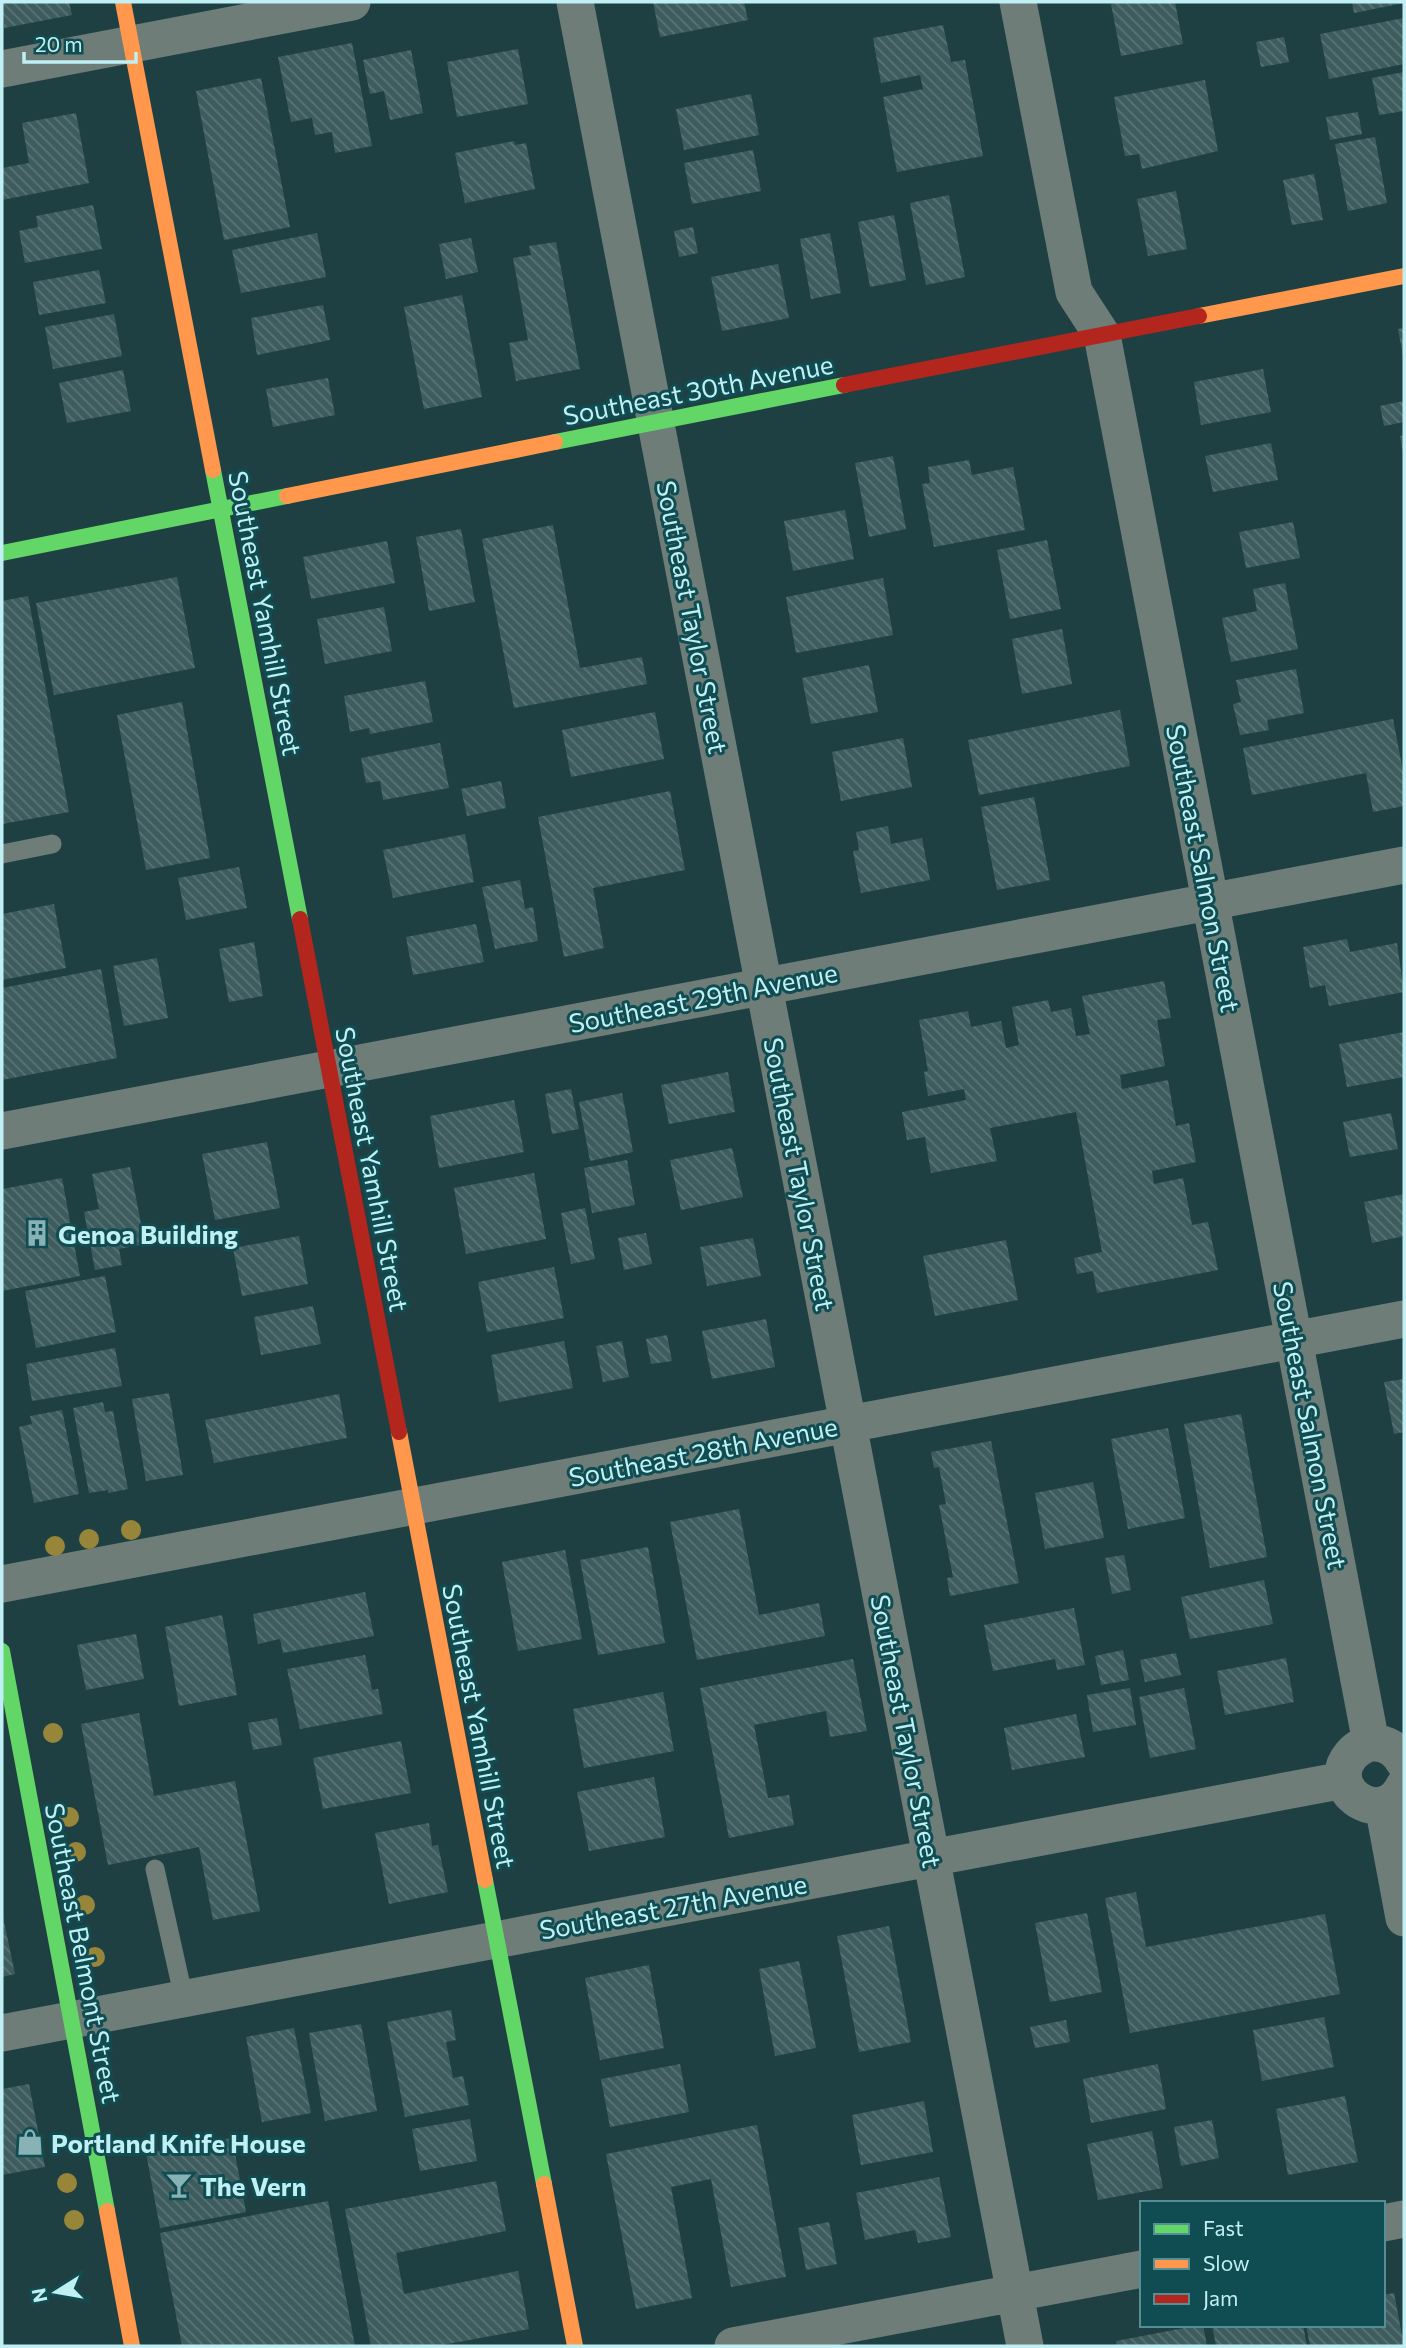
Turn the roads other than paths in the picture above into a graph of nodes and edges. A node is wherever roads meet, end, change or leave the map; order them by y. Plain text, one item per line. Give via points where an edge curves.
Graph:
1 (123, 2) edge
2 (352, 2) edge
3 (575, 2) edge
4 (1018, 2) edge
5 (131, 44) junction
6 (2, 69) edge
7 (1404, 276) edge
8 (1102, 335) junction
9 (655, 422) junction
10 (221, 510) junction
11 (2, 553) edge
12 (52, 844) dead end
13 (2, 854) edge
14 (1404, 865) edge
15 (1211, 902) junction
16 (764, 986) junction
17 (329, 1068) junction
18 (2, 1131) edge
19 (1404, 1319) edge
20 (1294, 1340) junction
21 (847, 1424) junction
22 (413, 1506) junction
23 (2, 1584) edge
24 (2, 1651) edge
25 (1371, 1743) junction
26 (1404, 1762) edge
27 (1344, 1780) junction
28 (1394, 1795) edge
29 (931, 1859) junction
30 (155, 1870) dead end
31 (1404, 1918) edge
32 (496, 1939) junction
33 (184, 1998) junction
34 (72, 2020) junction
35 (2, 2033) edge
36 (1404, 2219) edge
37 (1385, 2223) edge
38 (1140, 2269) edge
39 (1014, 2293) junction
40 (132, 2346) edge
41 (575, 2346) edge
42 (733, 2346) edge
43 (1025, 2346) edge

1 - 5 street, Southeast Yamhill Street
2 - 5 street
3 - 9 street, Southeast Taylor Street
4 - 8 street, Southeast Salmon Street via 1074,292
5 - 6 street
5 - 10 street, Southeast Yamhill Street
7 - 8 street, Southeast 30th Avenue
8 - 9 street, Southeast 30th Avenue
8 - 15 street, Southeast Salmon Street
9 - 10 street, Southeast 30th Avenue
9 - 16 street, Southeast Taylor Street
10 - 11 street, Southeast 30th Avenue
10 - 17 street, Southeast Yamhill Street
12 - 13 lane
14 - 15 street, Southeast 29th Avenue
15 - 16 street, Southeast 29th Avenue
15 - 20 street, Southeast Salmon Street
16 - 17 street, Southeast 29th Avenue
16 - 21 street, Southeast Taylor Street
17 - 18 street, Southeast 29th Avenue
17 - 22 street, Southeast Yamhill Street
19 - 20 street, Southeast 28th Avenue
20 - 21 street, Southeast 28th Avenue
20 - 25 street, Southeast Salmon Street
21 - 22 street, Southeast 28th Avenue
21 - 29 street, Southeast Taylor Street
22 - 23 street, Southeast 28th Avenue
22 - 32 street, Southeast Yamhill Street
24 - 34 street, Southeast Belmont Street
25 - 26 street via 1390,1746
25 - 27 street via 1347,1760
27 - 28 street via 1363,1803 1373,1806
27 - 29 street, Southeast 27th Avenue
28 - 31 street
29 - 32 street, Southeast 27th Avenue
29 - 39 street, Southeast Taylor Street
30 - 33 lane
32 - 33 street, Southeast 27th Avenue
32 - 41 street, Southeast Yamhill Street
33 - 34 street, Southeast 27th Avenue
34 - 35 street, Southeast 27th Avenue
34 - 40 street, Southeast Belmont Street
36 - 37 street
38 - 39 street
39 - 42 street
39 - 43 street, Southeast Taylor Street

